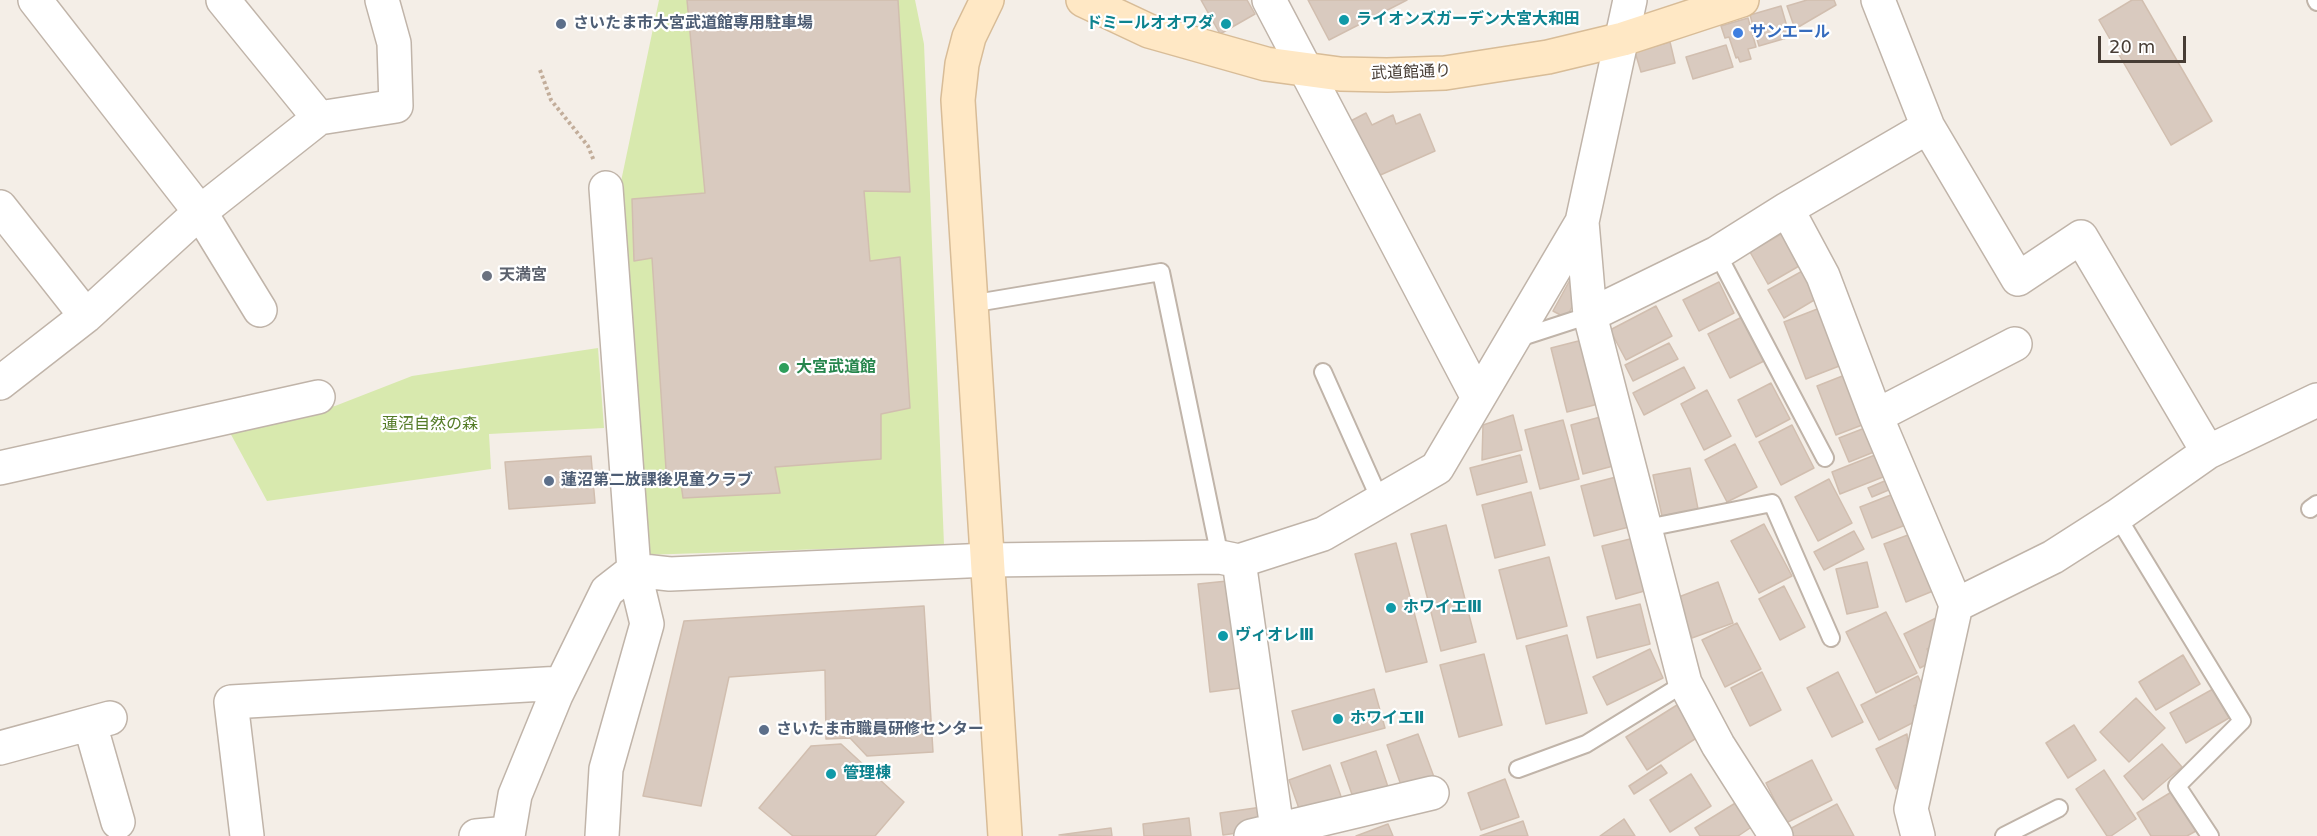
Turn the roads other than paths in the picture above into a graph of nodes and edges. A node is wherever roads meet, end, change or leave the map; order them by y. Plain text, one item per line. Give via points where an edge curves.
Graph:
1 (35, 0) edge
2 (223, 0) edge
3 (382, 0) edge
4 (987, 0) edge
5 (1083, 0) edge
6 (1269, 0) edge
7 (1630, 0) edge
8 (1742, 0) edge
9 (1878, 0) edge
10 (1623, 39) junction
11 (1305, 69) junction
12 (319, 118) junction
13 (1928, 127) junction
14 (606, 188) road end
15 (0, 207) edge
16 (1787, 209) junction
17 (200, 212) junction
18 (1582, 222) junction
19 (1717, 254) junction
20 (970, 304) junction
21 (260, 310) dead end
22 (1590, 315) junction
23 (86, 316) junction
24 (1510, 341) junction
25 (2015, 344) dead end
26 (1323, 372) dead end
27 (0, 383) edge
28 (1477, 396) junction
29 (318, 397) dead end
30 (2317, 400) edge
31 (1876, 416) junction
32 (2208, 452) junction
33 (1825, 458) dead end
34 (0, 468) edge
35 (1381, 502) junction
36 (2117, 516) junction
37 (1647, 528) junction
38 (1230, 559) junction
39 (990, 560) junction
40 (634, 570) junction
41 (1956, 604) junction
42 (1831, 638) dead end
43 (562, 683) junction
44 (1685, 683) junction
45 (0, 748) edge
46 (1518, 769) dead end
47 (1432, 794) dead end
48 (2059, 808) dead end
49 (118, 822) dead end
50 (508, 834) edge
51 (1269, 834) edge
52 (247, 836) edge
53 (476, 836) edge
54 (602, 836) edge
55 (1005, 836) edge
56 (1776, 836) edge
57 (1918, 836) edge
58 (2004, 836) edge
59 (2211, 836) edge

1 - 17 street
2 - 12 street
3 - 12 street via 394,43 396,106
4 - 20 street via 969,37 958,100
5 - 11 street, 武道館通り via 1159,34 1266,64
6 - 11 street
7 - 10 street
8 - 10 street, 武道館通り
9 - 13 street
10 - 11 street, 武道館通り via 1548,57 1445,73 1340,74
10 - 18 street
11 - 28 street
12 - 17 street
13 - 16 street
13 - 32 street via 2018,279 2081,237
14 - 40 street
15 - 23 street
16 - 19 street
16 - 31 street via 1823,276
17 - 21 street
17 - 23 street
18 - 22 street
18 - 24 street
19 - 22 street
19 - 33 lane
20 - 38 lane via 1161,272
20 - 39 street
22 - 24 lane
22 - 37 street
23 - 27 street
24 - 28 street
25 - 31 street
26 - 35 lane
28 - 35 street via 1437,468
29 - 34 street
30 - 32 street
31 - 41 street
32 - 36 street
35 - 38 street via 1323,534
36 - 41 street via 2053,557
36 - 59 lane via 2242,721 2177,786
37 - 42 lane via 1772,503
37 - 44 street
38 - 39 street
38 - 51 street
39 - 40 street via 670,574
39 - 55 street
40 - 43 street via 607,591
40 - 54 street via 647,624 606,769
41 - 57 street via 1911,810
43 - 50 street via 515,795
43 - 52 street via 231,702
44 - 46 lane via 1586,744
44 - 56 street via 1718,745
45 - 49 street via 100,721
47 - 51 street
48 - 58 lane
50 - 53 street

